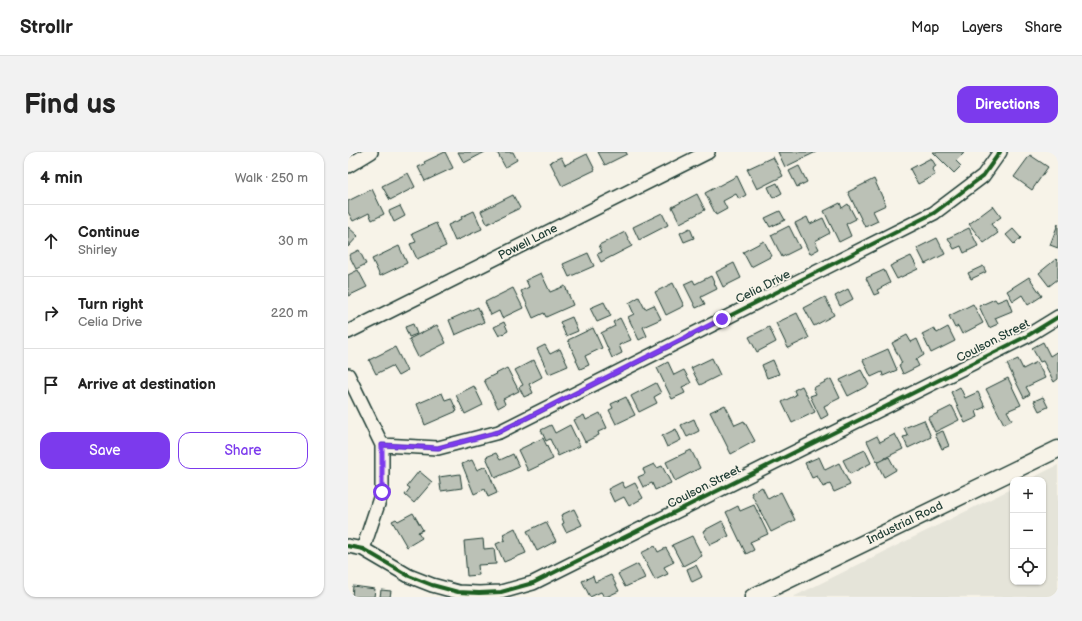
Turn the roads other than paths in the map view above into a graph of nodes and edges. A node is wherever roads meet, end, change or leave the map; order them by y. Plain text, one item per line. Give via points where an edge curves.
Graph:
1 (371, 152) edge
2 (708, 152) edge
3 (1000, 152) edge
4 (348, 166) edge
5 (1058, 317) edge
6 (348, 332) edge
7 (348, 375) edge
8 (382, 445) junction
9 (1058, 449) edge
10 (348, 546) edge
11 (364, 549) junction
12 (753, 597) edge

1 - 4 street
2 - 6 street, Powell Lane
3 - 8 street, Celia Drive via 983,176 934,213 499,432 438,448
5 - 11 street, Coulson Street via 1020,340 533,583 501,592 458,592 409,576
7 - 8 street
8 - 11 street via 382,492
9 - 12 street, Industrial Road
10 - 11 street, Coulson Street

